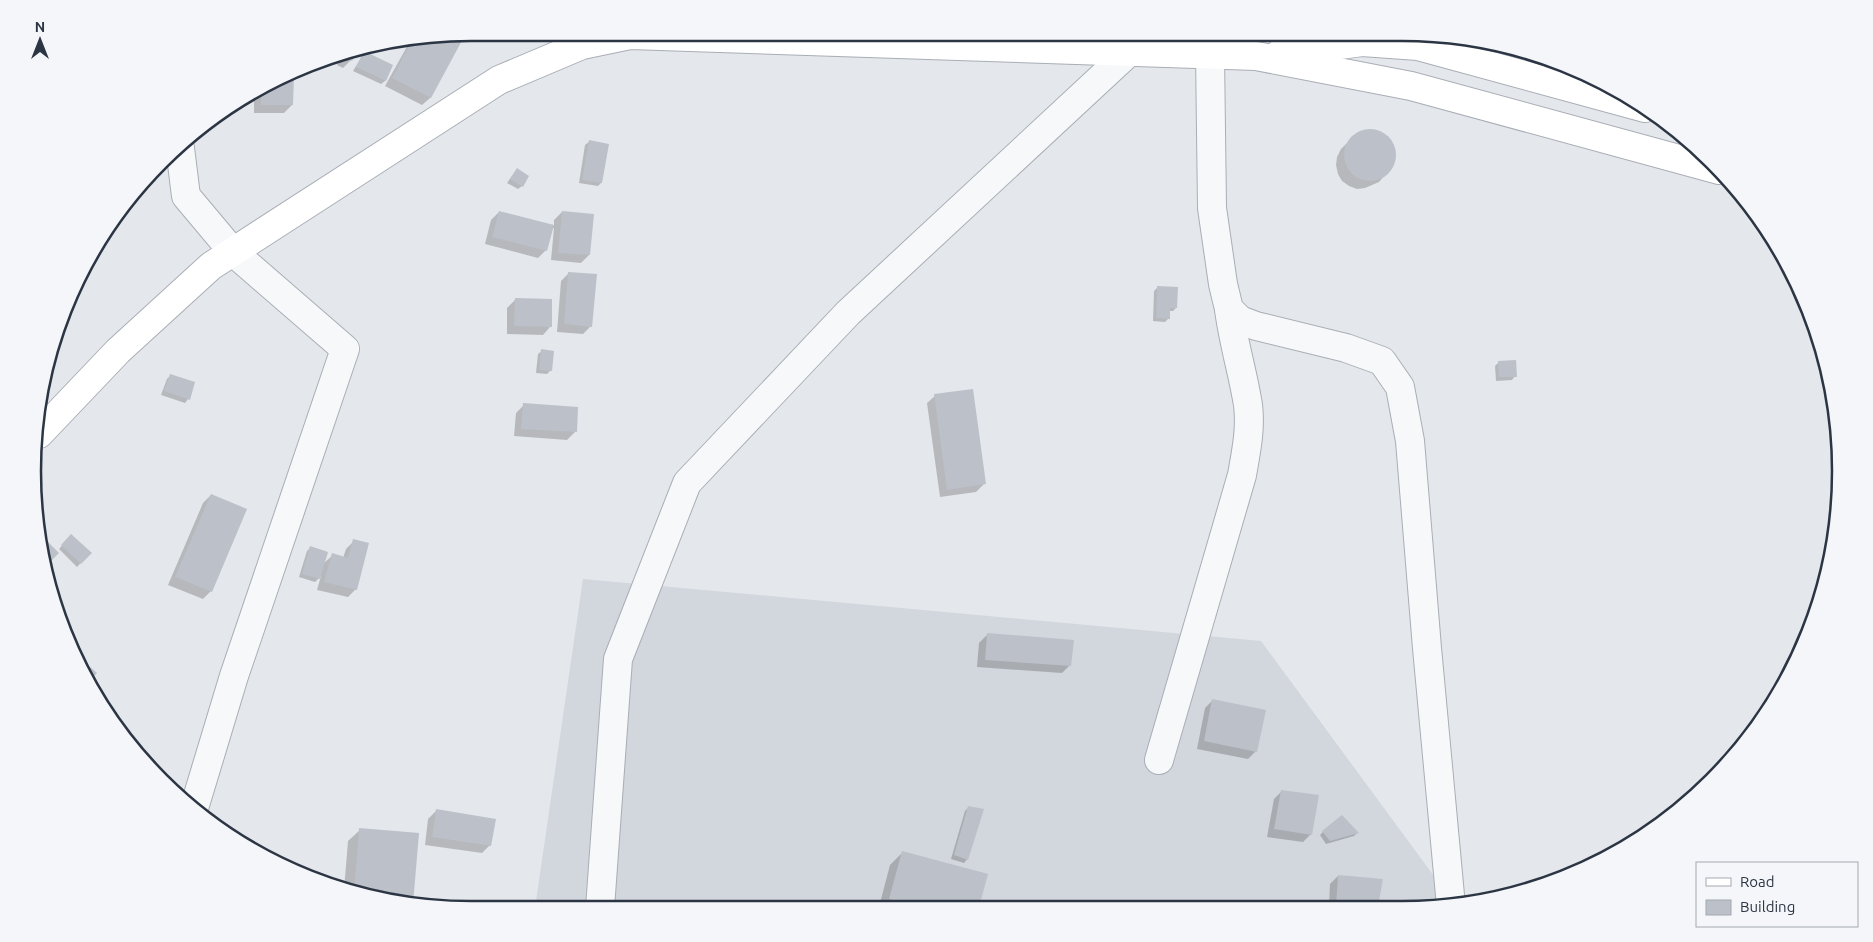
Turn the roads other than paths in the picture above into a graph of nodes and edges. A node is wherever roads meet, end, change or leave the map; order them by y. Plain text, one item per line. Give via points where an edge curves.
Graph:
1 (599, 41) edge
2 (824, 41) edge
3 (1211, 44) edge
4 (1129, 52) junction
5 (1256, 56) junction
6 (1621, 101) edge
7 (181, 155) edge
8 (1705, 166) edge
9 (233, 252) junction
10 (1229, 310) junction
11 (43, 429) edge
12 (1159, 760) dead end
13 (196, 801) edge
14 (1451, 898) edge
15 (601, 901) edge

1 - 9 main road via 582,45 499,80
2 - 4 main road
3 - 4 main road
3 - 5 main road
3 - 10 street via 1212,208
4 - 15 street via 848,313 687,483 618,659
5 - 6 main road via 1362,42 1418,46
5 - 8 main road via 1411,86
7 - 9 street via 186,196
9 - 11 main road via 211,266 118,351
9 - 13 street via 345,350 234,676
10 - 12 street via 1248,406 1247,448 1242,475
10 - 14 street via 1240,320 1256,326 1346,348 1382,361 1400,387 1410,441

